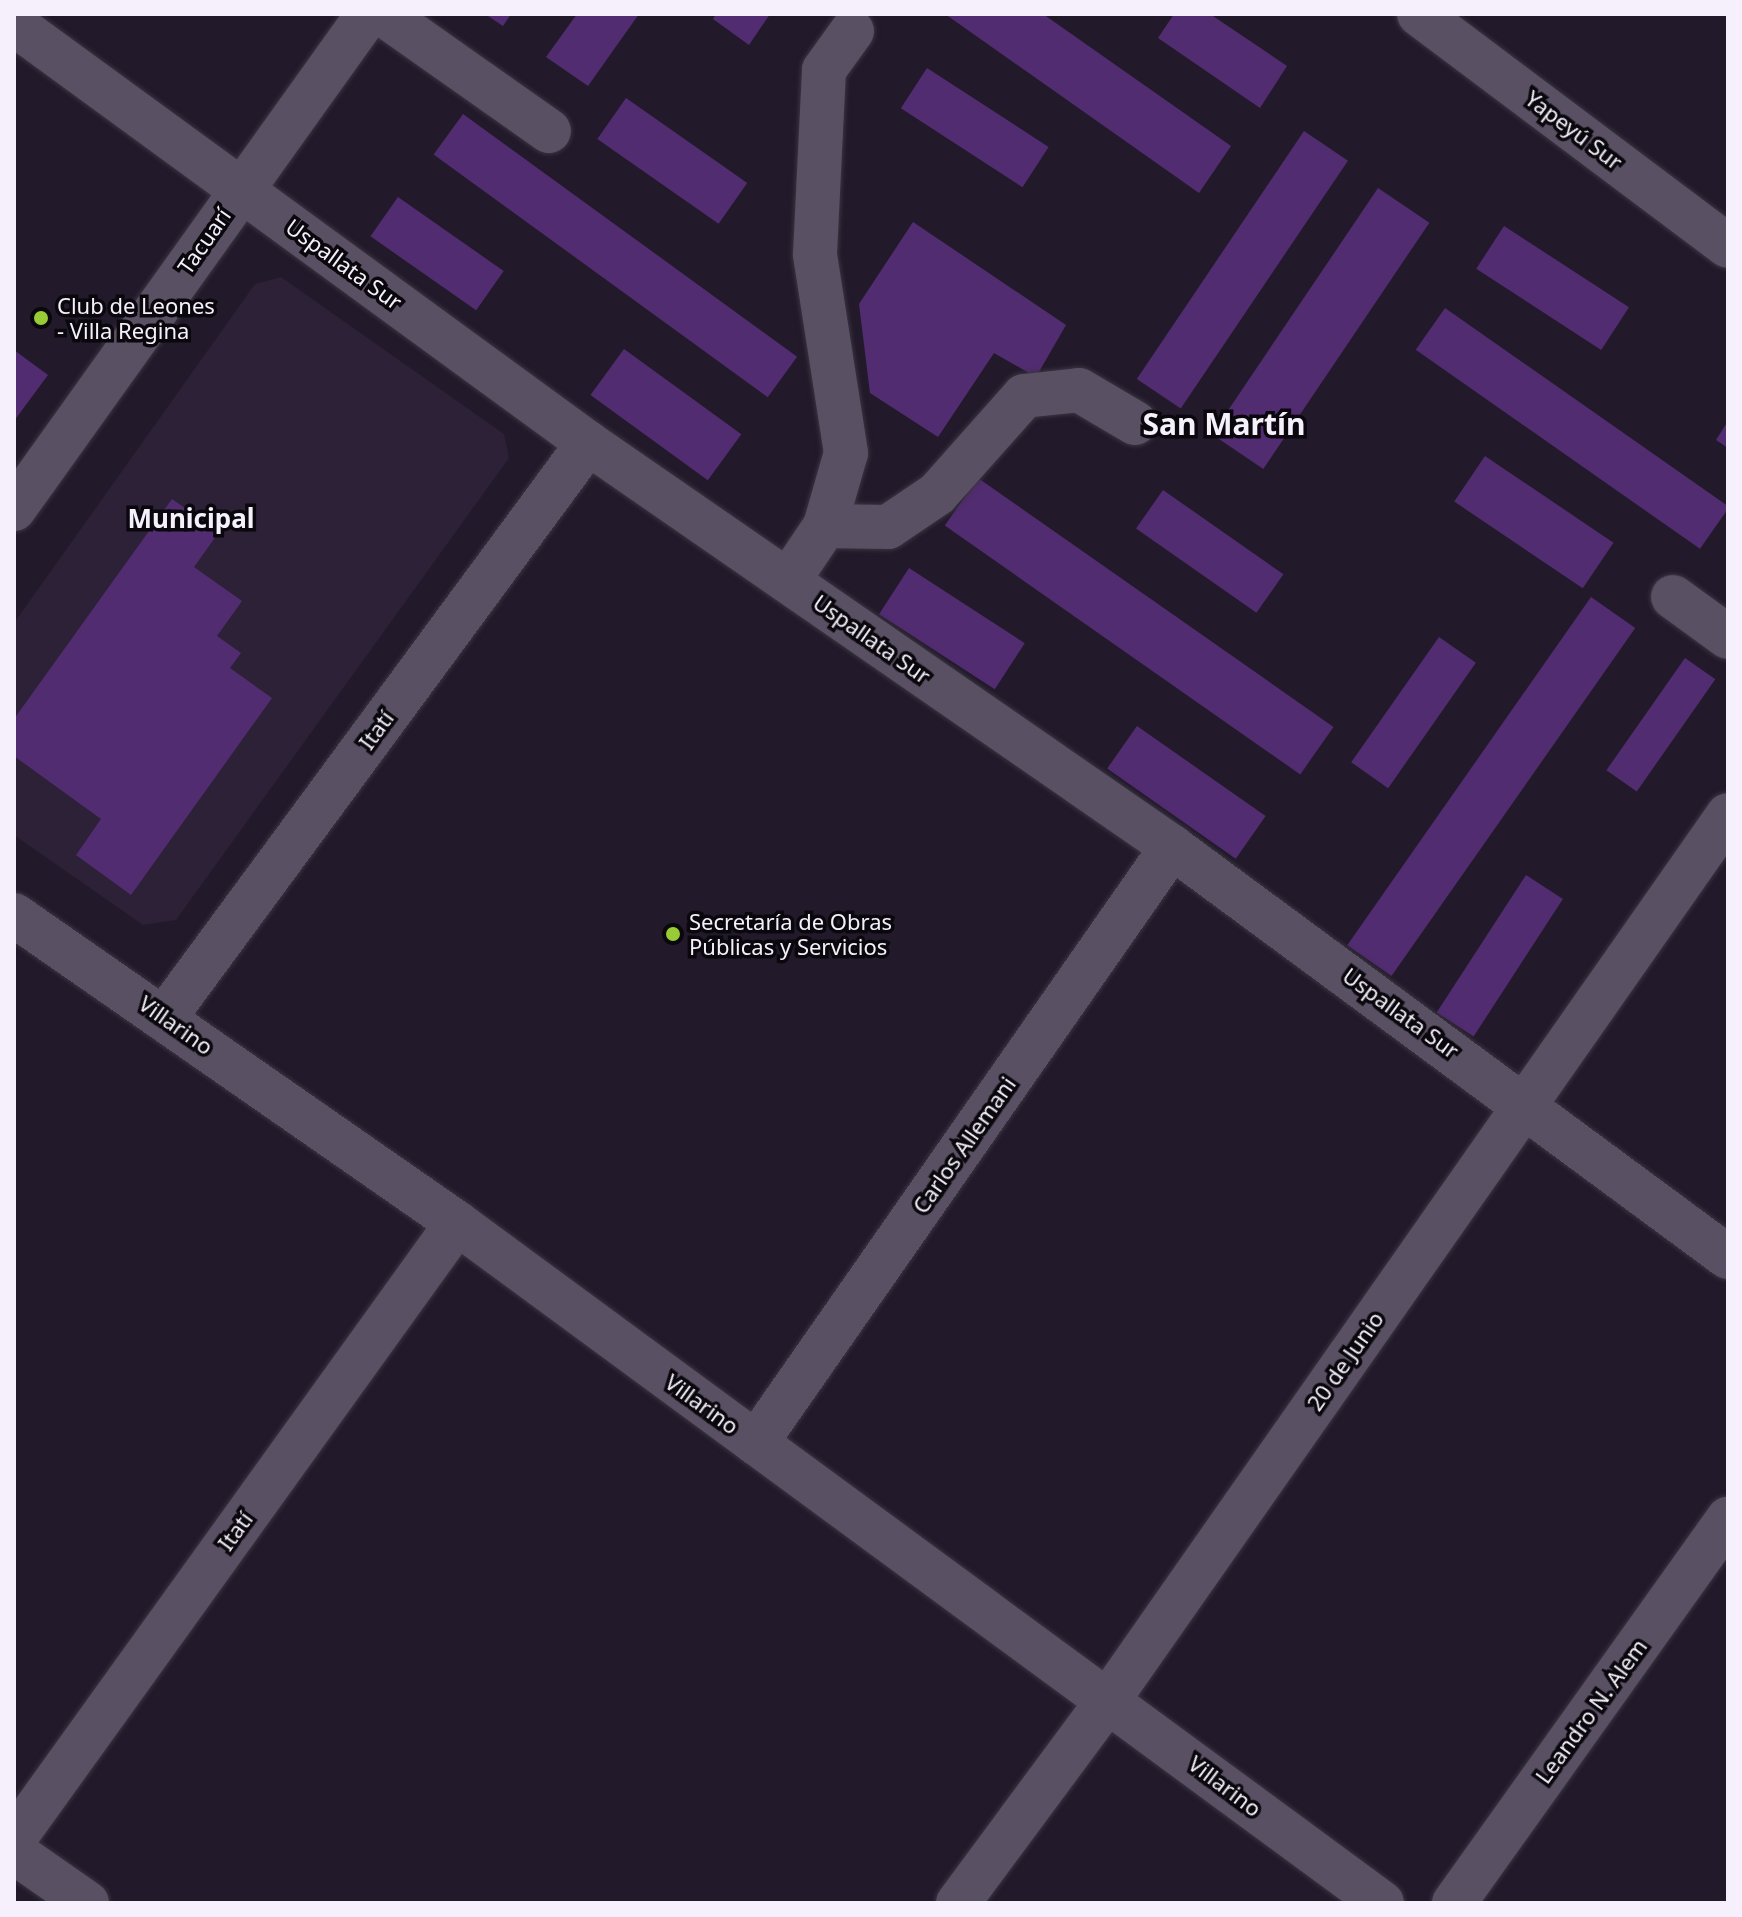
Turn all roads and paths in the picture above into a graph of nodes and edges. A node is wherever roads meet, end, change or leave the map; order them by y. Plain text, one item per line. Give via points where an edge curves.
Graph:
1 (368, 14) edge
2 (383, 14) edge
3 (1419, 14) edge
4 (14, 24) edge
5 (852, 31) dead end
6 (549, 131) dead end
7 (242, 189) junction
8 (1728, 246) edge
9 (1135, 423) dead end
10 (588, 443) junction
11 (14, 509) edge
12 (825, 526) junction
13 (788, 581) junction
14 (1673, 597) dead end
15 (1728, 637) edge
16 (1728, 815) edge
17 (1172, 847) junction
18 (14, 915) edge
19 (165, 1017) junction
20 (1525, 1104) junction
21 (457, 1223) junction
22 (1728, 1257) edge
23 (756, 1443) junction
24 (1728, 1519) edge
25 (1109, 1699) junction
26 (14, 1839) edge
27 (14, 1852) edge
28 (87, 1903) edge
29 (958, 1903) edge
30 (1382, 1903) edge
31 (1454, 1903) edge

1 - 7 street, Tacuarí
2 - 6 street
3 - 8 street, Yapeyú Sur
4 - 7 street, Uspallata Sur
5 - 12 street via 824,70 815,254 846,453
7 - 10 street, Uspallata Sur
7 - 11 street, Tacuarí
9 - 12 street via 1079,390 1024,396 937,494 888,527
10 - 13 street, Uspallata Sur
10 - 19 street, Itatí
12 - 13 street
13 - 17 street, Uspallata Sur
14 - 15 street
16 - 20 street, 20 de Junio
17 - 20 street, Uspallata Sur
17 - 23 street, Carlos Allemani
18 - 19 street, Villarino
19 - 21 street, Villarino
20 - 22 street, Uspallata Sur
20 - 25 street, 20 de Junio
21 - 23 street, Villarino
21 - 26 street, Itatí
23 - 25 street, Villarino
24 - 31 street, Leandro N. Alem
25 - 29 street, 20 de Junio
25 - 30 street, Villarino
27 - 28 street

